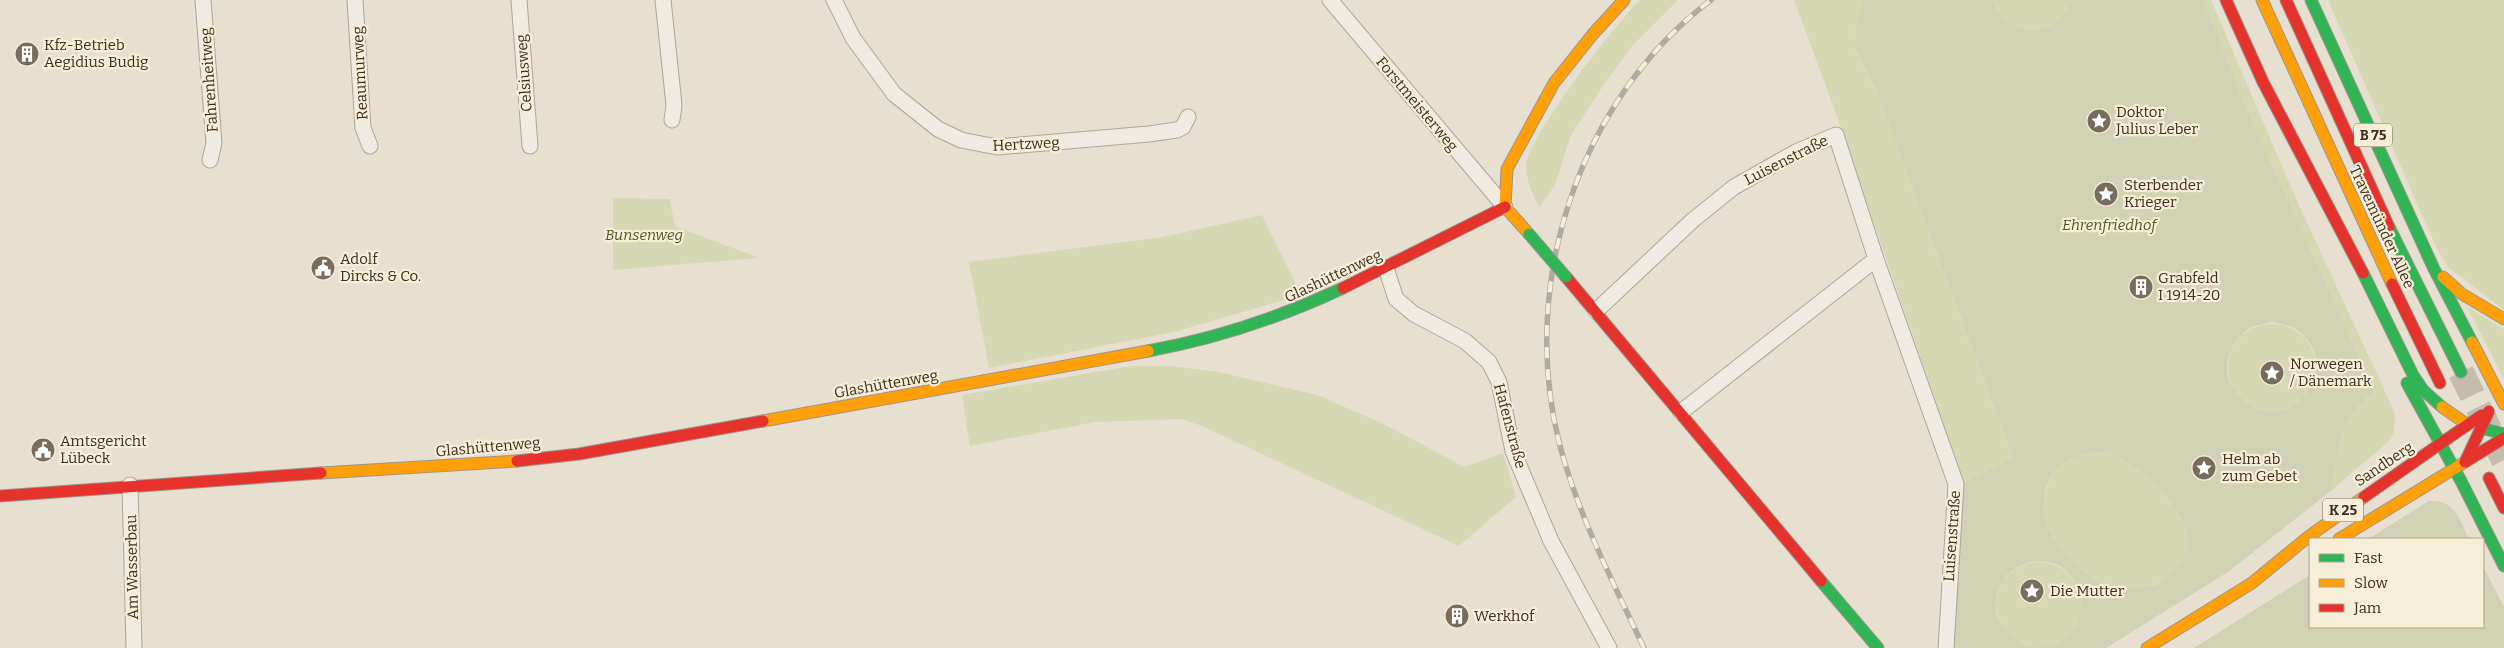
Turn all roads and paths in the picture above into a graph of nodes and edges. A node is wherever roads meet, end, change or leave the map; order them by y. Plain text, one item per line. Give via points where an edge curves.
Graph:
1 (203, 0) edge
2 (355, 0) edge
3 (520, 0) edge
4 (663, 0) edge
5 (834, 0) edge
6 (1330, 0) edge
7 (1624, 0) edge
8 (2226, 0) edge
9 (2239, 0) edge
10 (2262, 0) edge
11 (2286, 0) edge
12 (2311, 0) edge
13 (2263, 82) junction
14 (1188, 117) dead end
15 (672, 120) dead end
16 (370, 146) dead end
17 (530, 146) dead end
18 (210, 160) dead end
19 (1505, 207) junction
20 (1876, 259) junction
21 (1386, 268) junction
22 (2434, 269) junction
23 (1596, 311) junction
24 (2381, 312) junction
25 (2504, 319) edge
26 (2486, 370) junction
27 (2462, 372) tunnel mouth
28 (2440, 383) dead end
29 (2504, 402) edge
30 (2489, 411) junction
31 (1681, 412) junction
32 (2468, 425) junction
33 (2481, 428) junction
34 (2504, 434) edge
35 (2504, 438) edge
36 (2443, 441) junction
37 (2465, 462) junction
38 (2454, 469) junction
39 (2489, 478) dead end
40 (2461, 480) junction
41 (130, 485) junction
42 (0, 496) edge
43 (2504, 508) edge
44 (2341, 538) edge
45 (2294, 564) dead end
46 (2504, 566) edge
47 (2252, 583) junction
48 (134, 648) edge
49 (1608, 648) edge
50 (1878, 648) edge
51 (1946, 648) edge
52 (2147, 648) edge

1 - 18 street, Fahrenheitweg via 214,143
2 - 16 street, Reaumurweg via 363,128
3 - 17 street, Celsiusweg
4 - 15 street via 674,105
5 - 14 street, Hertzweg via 853,38 894,94 938,129 961,140 997,147 1149,134 1177,130 1183,127
6 - 19 street, Forstmeisterweg
7 - 19 main road via 1554,83 1507,169
8 - 13 main road
9 - 13 main road
10 - 28 main road, Travemünder Allee
11 - 27 main road, Travemünder Allee via 2385,219
12 - 22 main road, B 75
13 - 24 main road
19 - 21 main road, Glashüttenweg
19 - 23 main road, bridge
20 - 23 street, Luisenstraße via 1836,135 1796,152 1734,186
20 - 31 street
20 - 51 street, Luisenstraße via 1956,484
21 - 41 main road, Glashüttenweg via 1295,312 1178,346 599,450 520,461
21 - 49 street, Hafenstraße via 1396,299 1414,314 1465,341 1489,362 1499,382 1514,451 1550,541
22 - 25 main road, B 75 via 2462,294
22 - 26 main road
23 - 31 main road
24 - 32 main road, bridge via 2423,390 2442,408
24 - 36 main road via 2406,383
26 - 29 main road
26 - 30 main road
29 - 30 main road
30 - 32 main road, K 25, bridge
30 - 33 main road, bridge
31 - 50 main road
32 - 33 main road, bridge
32 - 36 main road, K 25, bridge
33 - 34 main road, bridge
33 - 37 main road, bridge
35 - 37 main road, K 25, bridge
36 - 38 main road
36 - 47 main road, Sandberg / K 25 via 2323,526
37 - 38 main road, K 25
37 - 40 main road
38 - 40 main road
38 - 44 main road, K 25
39 - 43 main road
40 - 46 main road
41 - 42 main road, Glashüttenweg
41 - 48 street, Am Wasserbau
45 - 47 main road, Sandberg / K 25
47 - 52 main road, Sandberg / K 25

